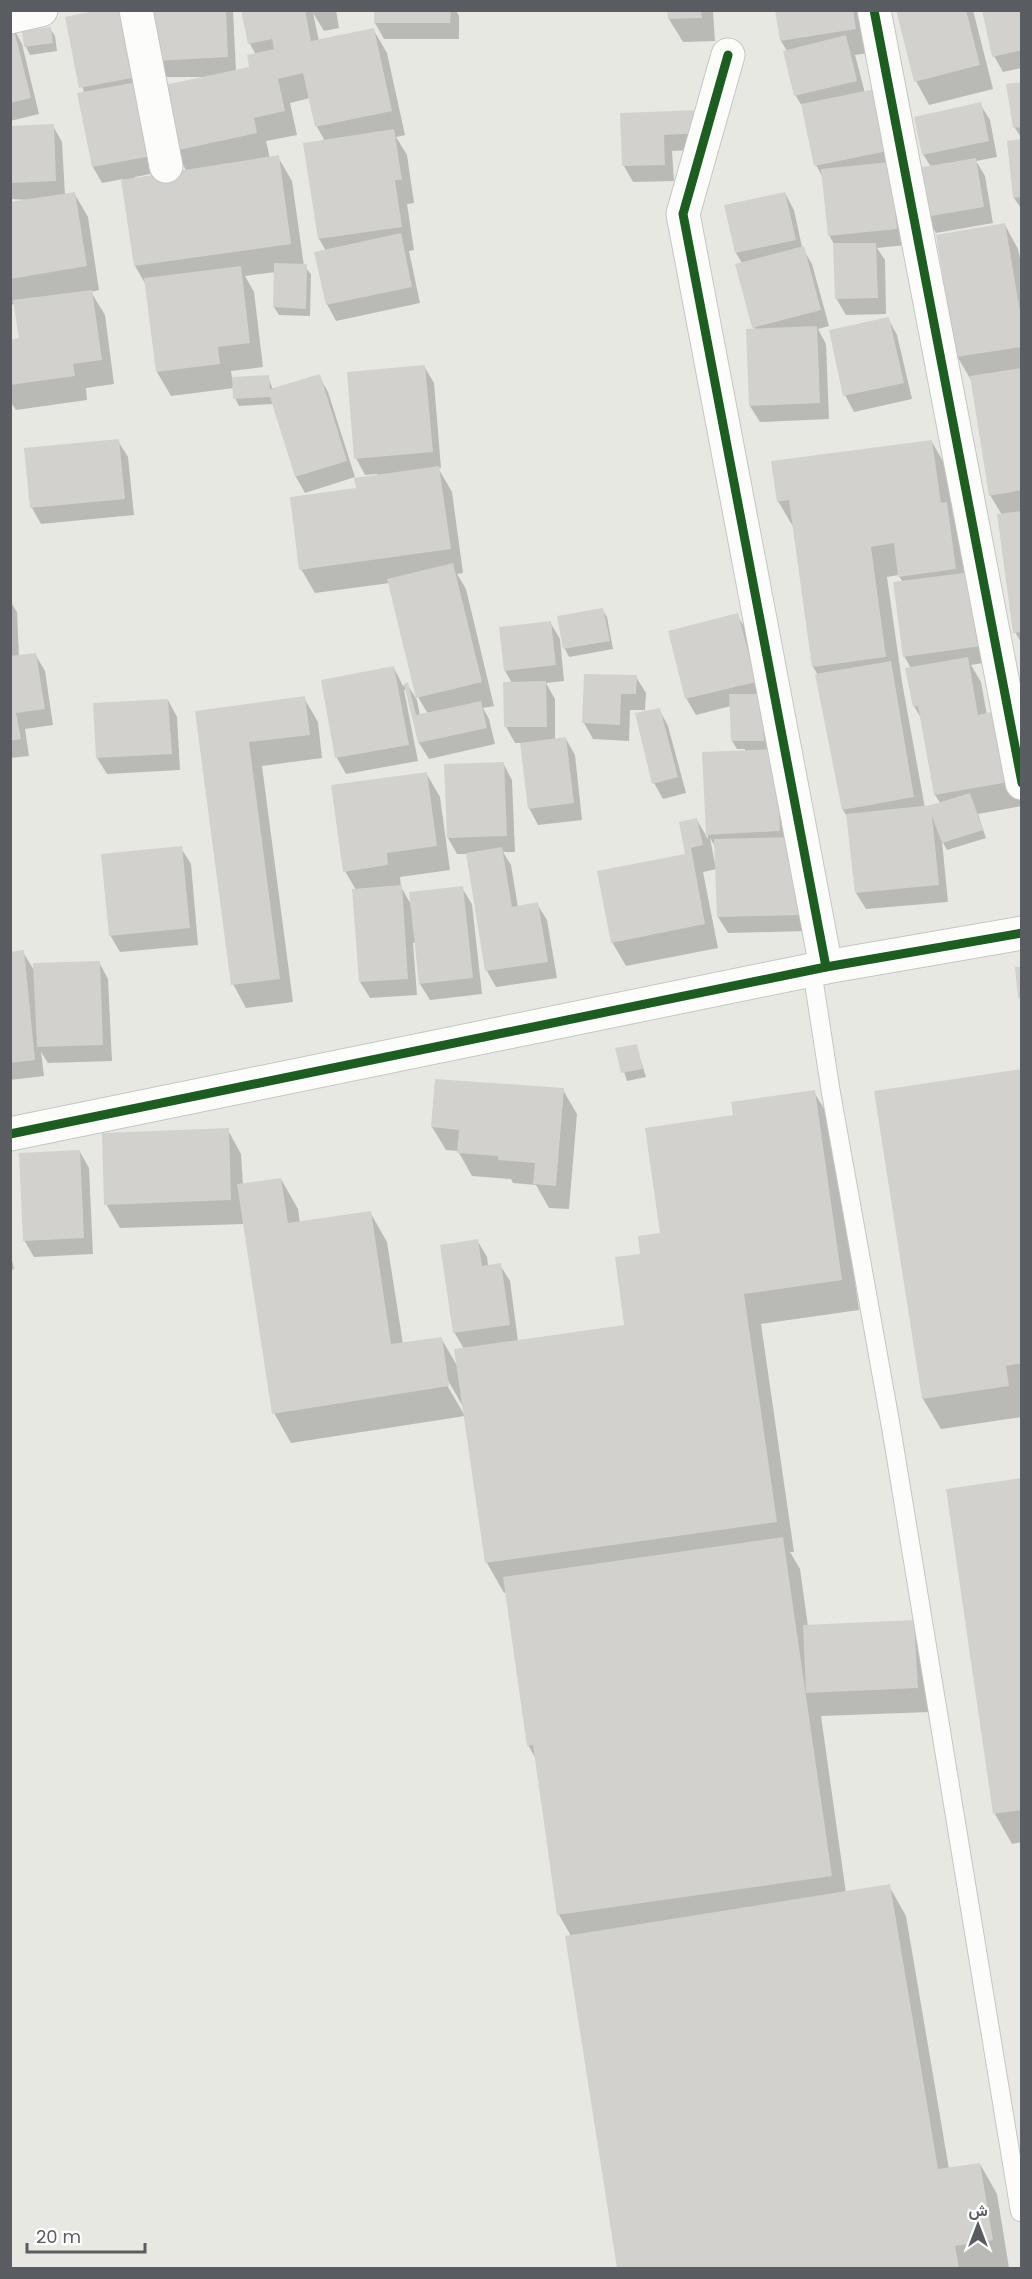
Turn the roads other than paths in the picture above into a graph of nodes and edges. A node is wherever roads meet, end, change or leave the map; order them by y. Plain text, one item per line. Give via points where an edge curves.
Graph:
1 (41, 10) edge
2 (136, 10) edge
3 (874, 10) edge
4 (10, 17) edge
5 (728, 55) dead end
6 (166, 166) dead end
7 (1022, 783) edge
8 (1022, 933) edge
9 (819, 968) junction
10 (10, 1134) edge
11 (1020, 2212) dead end

1 - 4 street
2 - 6 street
3 - 7 street
5 - 9 street via 683,214
8 - 9 street
9 - 10 street
9 - 11 lane via 831,1093 891,1427

